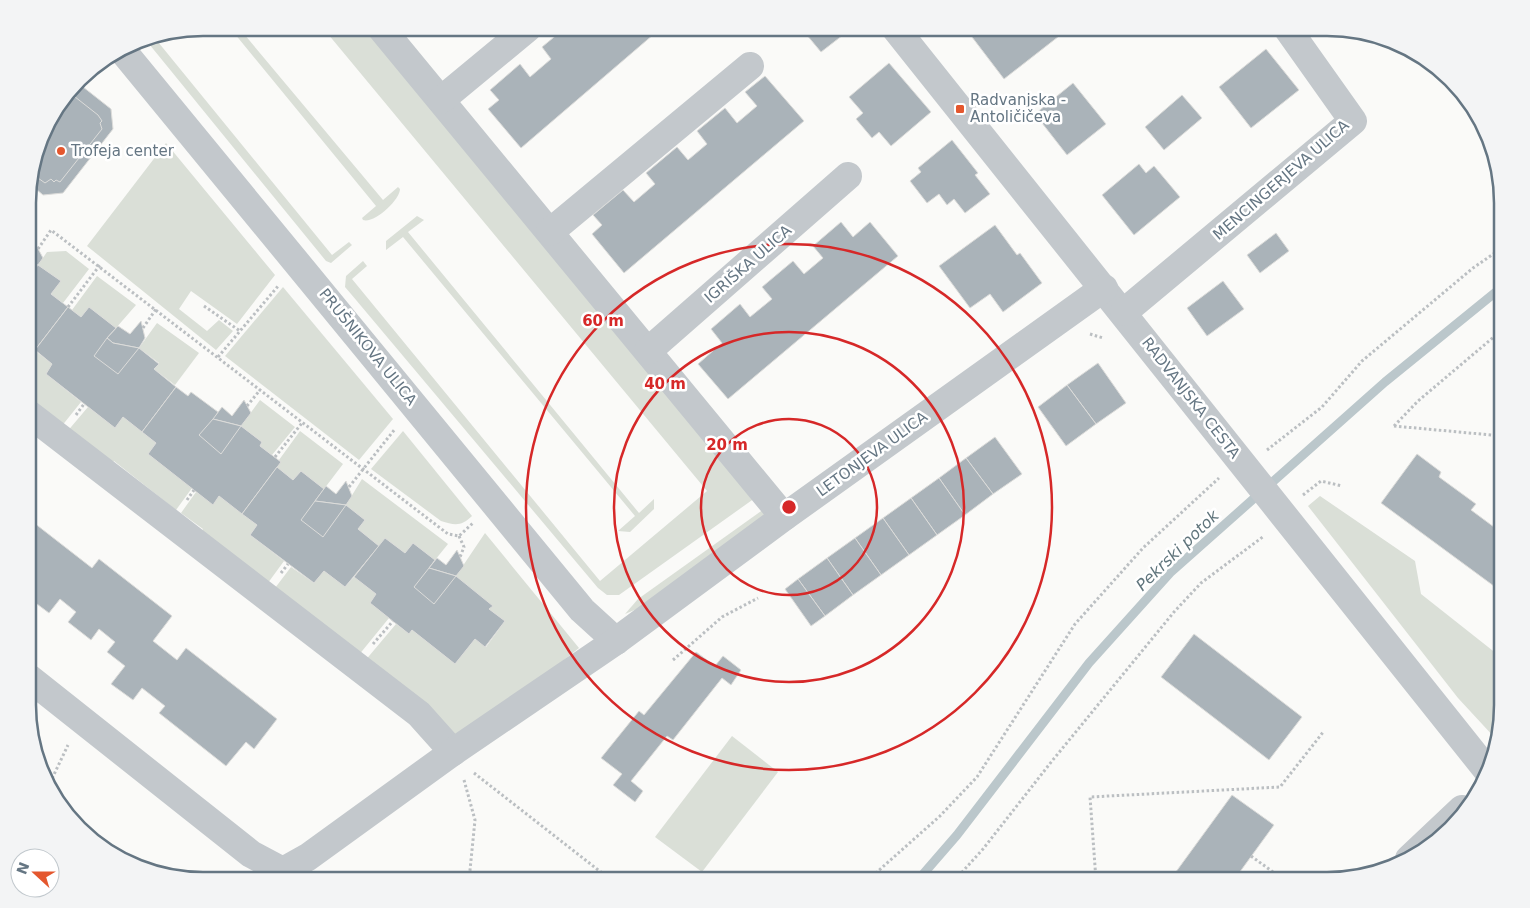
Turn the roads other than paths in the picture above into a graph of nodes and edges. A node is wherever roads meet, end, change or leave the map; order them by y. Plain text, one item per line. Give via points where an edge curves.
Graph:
1 (388, 36) edge
2 (518, 36) edge
3 (901, 36) edge
4 (1293, 36) edge
5 (126, 55) edge
6 (750, 66) dead end
7 (441, 100) junction
8 (848, 176) dead end
9 (550, 232) junction
10 (1104, 288) junction
11 (1124, 312) junction
12 (648, 351) junction
13 (36, 419) edge
14 (784, 517) junction
15 (616, 640) junction
16 (36, 684) edge
17 (457, 757) junction
18 (1483, 765) edge
19 (283, 872) edge
20 (283, 872) edge

1 - 7 street
2 - 7 street
3 - 10 street, RADVANJSKA CESTA
4 - 11 street, MENCINGERJEVA ULICA via 1354,121
5 - 15 street, PRUŠNIKOVA ULICA via 582,610
6 - 9 street
7 - 9 street
8 - 12 street, IGRIŠKA ULICA
9 - 12 street
10 - 11 street, RADVANJSKA CESTA
10 - 14 street, LETONJEVA ULICA
11 - 18 street, RADVANJSKA CESTA via 1286,503
12 - 14 street
13 - 17 street via 419,714
14 - 15 street, LETONJEVA ULICA
15 - 17 street, LETONJEVA ULICA
16 - 19 street, LETONJEVA ULICA via 250,854
17 - 20 street, LETONJEVA ULICA

